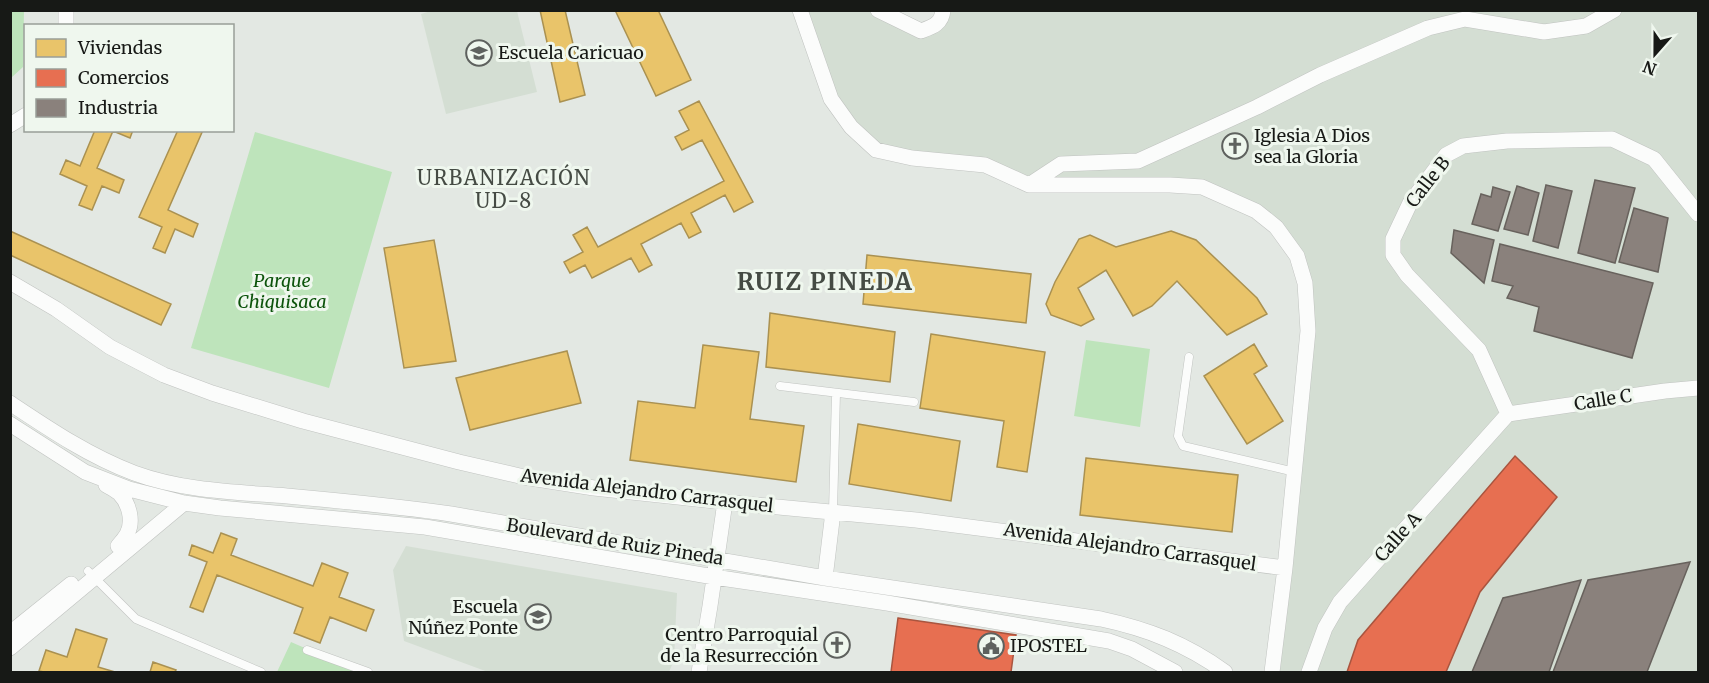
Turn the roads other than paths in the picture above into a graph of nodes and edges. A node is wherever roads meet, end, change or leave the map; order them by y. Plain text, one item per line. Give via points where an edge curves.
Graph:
1 (800, 10) edge
2 (878, 10) edge
3 (943, 10) edge
4 (1614, 10) edge
5 (24, 116) edge
6 (10, 126) edge
7 (1029, 185) junction
8 (1698, 214) edge
9 (10, 282) edge
10 (1189, 357) dead end
11 (780, 386) dead end
12 (1698, 388) edge
13 (836, 393) junction
14 (914, 402) dead end
15 (10, 403) edge
16 (1508, 414) junction
17 (10, 424) edge
18 (85, 472) junction
19 (1295, 472) junction
20 (183, 487) junction
21 (178, 501) junction
22 (725, 502) junction
23 (833, 512) junction
24 (118, 546) junction
25 (716, 559) junction
26 (1285, 568) junction
27 (91, 574) junction
28 (714, 577) junction
29 (825, 578) junction
30 (10, 633) edge
31 (10, 648) edge
32 (307, 650) dead end
33 (261, 672) edge
34 (368, 672) edge
35 (699, 672) edge
36 (1175, 672) edge
37 (1225, 672) edge
38 (1272, 672) edge
39 (1309, 672) edge

1 - 7 street via 831,99 851,127 876,150 912,158 986,165
2 - 3 street via 921,31 936,26
4 - 7 street via 1586,27 1544,32 1465,19 1428,28 1138,162 1061,164
5 - 6 street
7 - 19 street via 1202,187 1256,211 1276,227 1297,256 1305,283 1308,331
8 - 16 street, Calle B via 1654,159 1612,139 1507,141 1462,146 1446,156 1410,203 1393,239 1393,255 1407,275 1479,350
9 - 22 street, Avenida Alejandro Carrasquel via 110,347 164,375 303,421 524,477
10 - 19 lane via 1178,436 1183,446
11 - 13 lane
12 - 16 street, Calle C
13 - 14 lane
13 - 23 lane
15 - 20 street, Boulevard de Ruiz Pineda via 104,460
16 - 39 street, Calle A via 1340,602 1325,628
17 - 18 street, Boulevard de Ruiz Pineda
18 - 21 street, Boulevard de Ruiz Pineda via 129,489
18 - 24 street via 127,503 130,524
19 - 26 street
20 - 21 street
20 - 25 street, Boulevard de Ruiz Pineda via 379,504
21 - 24 street
21 - 27 street
21 - 28 street, Boulevard de Ruiz Pineda via 425,527
22 - 23 street, Avenida Alejandro Carrasquel
22 - 25 street
23 - 26 street, Avenida Alejandro Carrasquel
23 - 29 street
24 - 27 street
25 - 28 street
25 - 29 street, Boulevard de Ruiz Pineda
26 - 38 street
27 - 30 street
27 - 31 street
27 - 33 lane via 136,619
28 - 35 street
28 - 36 street, Boulevard de Ruiz Pineda via 1109,641
29 - 37 street, Boulevard de Ruiz Pineda via 1129,625 1184,646
32 - 34 lane

